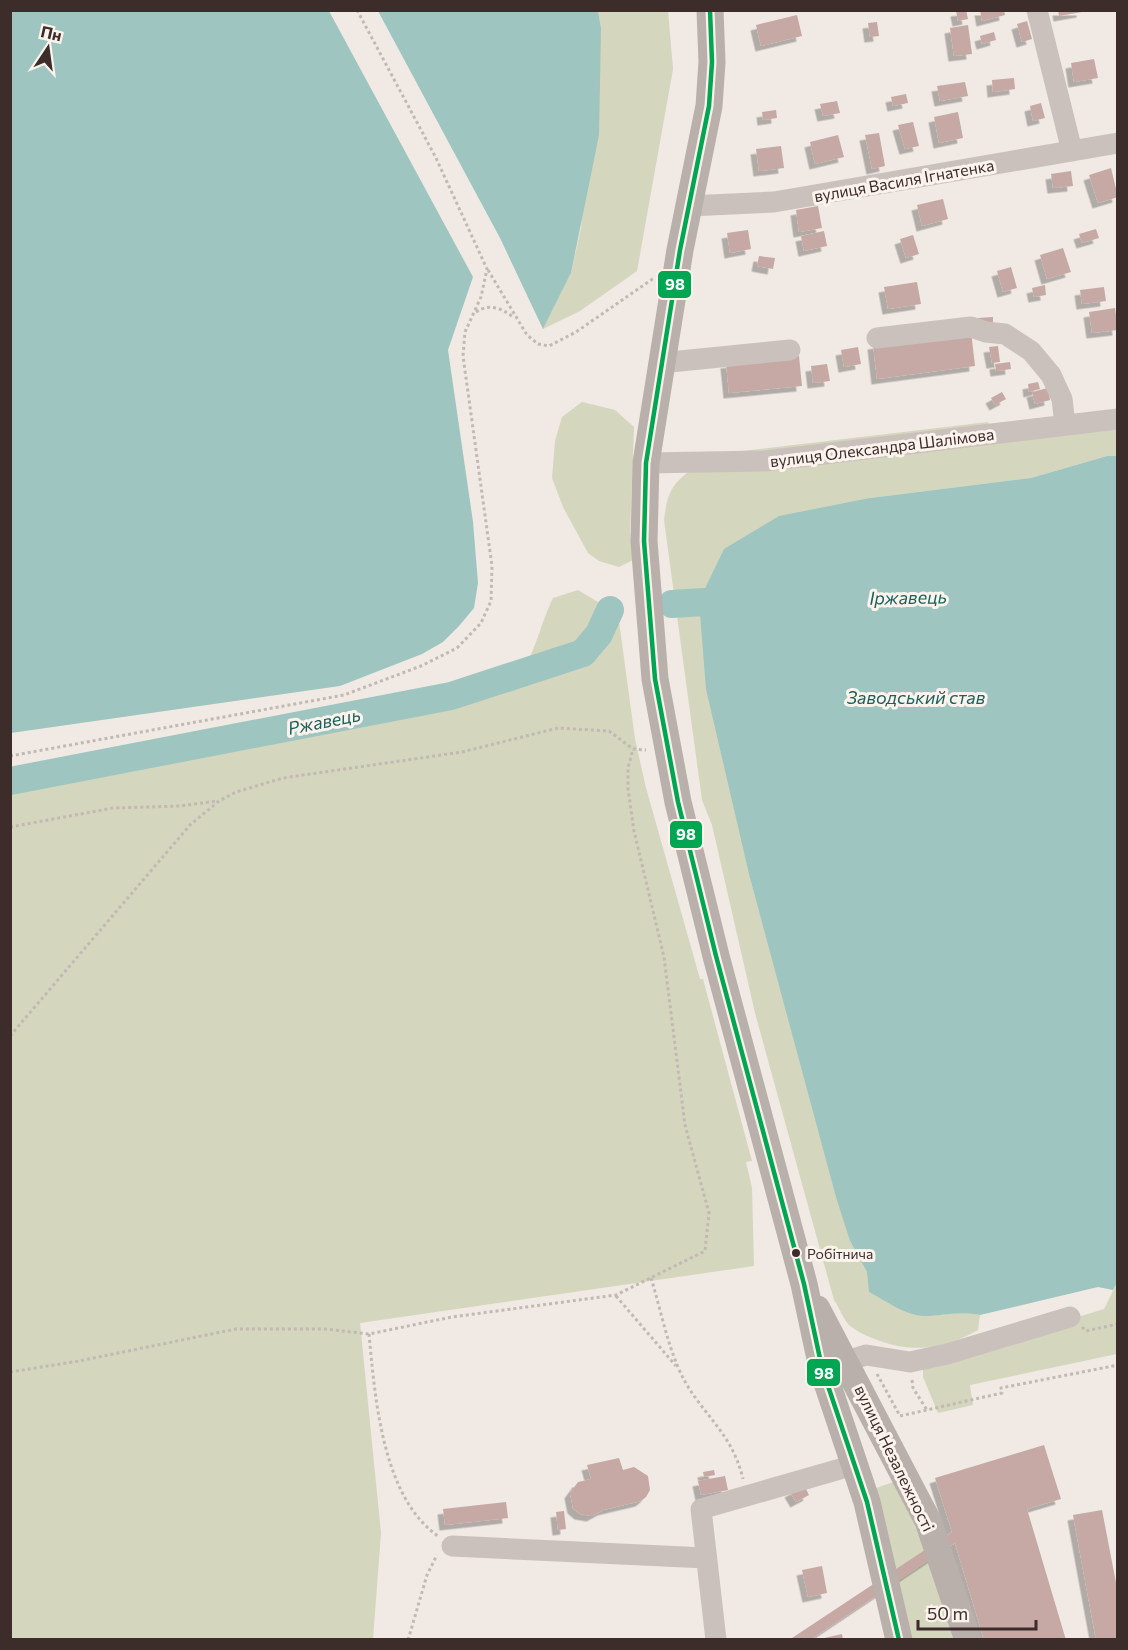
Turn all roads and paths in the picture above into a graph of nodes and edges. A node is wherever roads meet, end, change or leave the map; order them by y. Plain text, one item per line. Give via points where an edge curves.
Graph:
1 (357, 10) edge
2 (710, 10) edge
3 (1037, 10) edge
4 (1118, 143) edge
5 (1072, 151) junction
6 (689, 206) junction
7 (487, 269) junction
8 (652, 280) dead end
9 (474, 312) junction
10 (515, 318) junction
11 (877, 338) dead end
12 (790, 350) dead end
13 (660, 363) junction
14 (1118, 420) edge
15 (1065, 425) junction
16 (646, 463) junction
17 (10, 756) edge
18 (219, 801) junction
19 (10, 826) edge
20 (10, 1036) edge
21 (650, 1277) junction
22 (804, 1284) junction
23 (616, 1295) junction
24 (1070, 1317) joint
25 (1118, 1324) edge
26 (369, 1334) junction
27 (856, 1358) junction
28 (910, 1362) junction
29 (1118, 1365) edge
30 (678, 1367) junction
31 (10, 1372) edge
32 (927, 1410) junction
33 (854, 1465) junction
34 (747, 1495) junction
35 (452, 1546) junction
36 (706, 1558) junction
37 (408, 1640) edge
38 (716, 1640) edge
39 (899, 1640) edge
40 (968, 1640) edge

1 - 7 path via 436,158
2 - 6 main road, вулиця Незалежності via 709,106
3 - 5 street
4 - 5 street, вулиця Василя Ігнатенка
5 - 6 street, вулиця Василя Ігнатенка via 774,202
6 - 13 main road, вулиця Незалежності
7 - 9 path
7 - 10 path
8 - 10 path via 549,346 533,340
9 - 10 path via 494,307
9 - 17 path via 465,332 464,356 489,527 491,601 481,623 457,648 344,695
11 - 15 street via 971,327 1005,334 1031,351 1051,375 1062,399
12 - 13 street
13 - 16 main road, вулиця Незалежності
14 - 15 street, вулиця Олександра Шалімова
15 - 16 street, вулиця Олександра Шалімова via 765,461
16 - 22 main road, вулиця Незалежності via 644,541 655,679 666,746 716,956
18 - 19 path via 113,808
18 - 20 path via 190,825
18 - 21 path via 283,778 462,752 558,728 609,731 633,749 628,789 634,831 664,957 685,1125 709,1214 705,1251
21 - 23 path
21 - 30 path
22 - 27 main road, вулиця Незалежності
22 - 33 main road, вулиця Незалежності via 822,1368
23 - 26 path via 452,1317
23 - 30 path
24 - 25 path via 1086,1330
24 - 28 street
26 - 31 path via 325,1329 236,1329
26 - 35 path via 375,1385 399,1489 421,1524
27 - 28 street
27 - 32 path via 900,1416
27 - 40 main road, вулиця Незалежності via 928,1521
28 - 32 path via 913,1388
29 - 32 path via 1001,1388 1002,1393
30 - 34 path via 737,1457
33 - 34 street
33 - 39 main road, вулиця Незалежності via 867,1502
34 - 36 street via 701,1509
35 - 36 street
35 - 37 path via 436,1556
36 - 38 street

